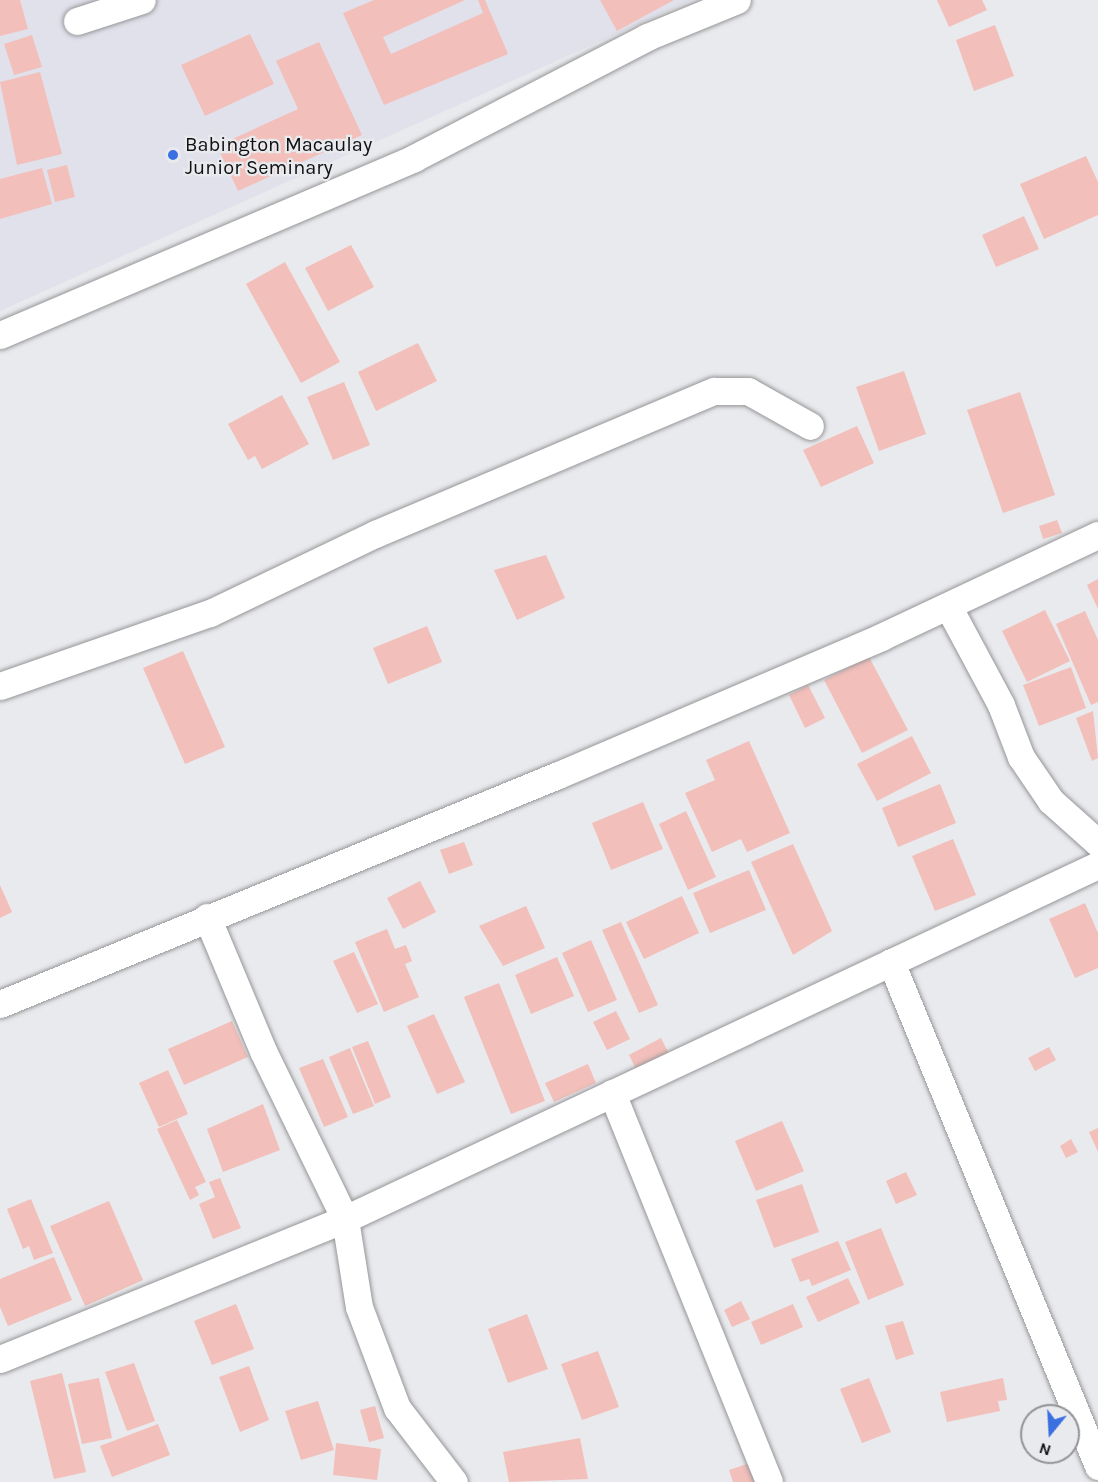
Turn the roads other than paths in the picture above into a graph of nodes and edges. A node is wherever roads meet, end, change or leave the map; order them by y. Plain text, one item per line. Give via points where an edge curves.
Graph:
1 (139, 0) edge
2 (737, 0) edge
3 (77, 21) dead end
4 (0, 335) edge
5 (810, 426) dead end
6 (1098, 535) edge
7 (948, 606) junction
8 (0, 686) edge
9 (1098, 843) edge
10 (1098, 865) edge
11 (207, 917) junction
12 (891, 962) junction
13 (0, 1004) edge
14 (612, 1093) junction
15 (345, 1219) junction
16 (0, 1359) edge
17 (1098, 1466) edge
18 (454, 1482) edge
19 (769, 1482) edge

1 - 3 street
2 - 4 street via 647,37 414,158
5 - 8 street via 748,391 714,391 375,534 210,613
6 - 7 street
7 - 9 street via 1001,705 1021,757 1051,801
7 - 11 street via 558,775
10 - 12 street
11 - 13 street
11 - 15 street via 263,1051
12 - 14 street
12 - 17 street
14 - 15 street
14 - 19 street
15 - 16 street
15 - 18 street via 359,1307 397,1408

